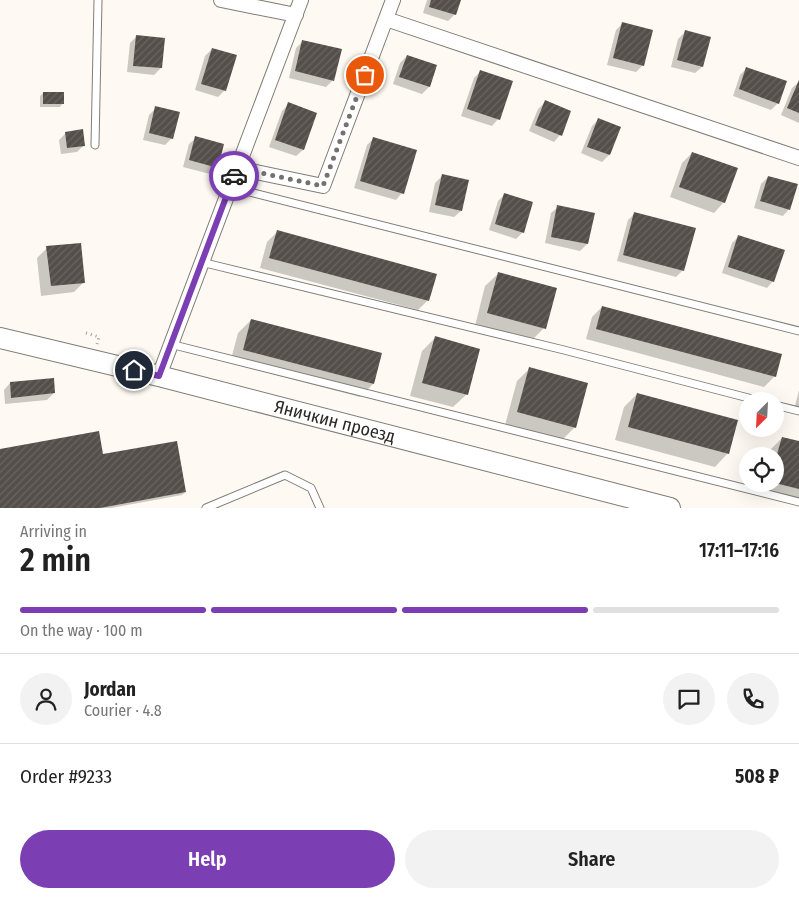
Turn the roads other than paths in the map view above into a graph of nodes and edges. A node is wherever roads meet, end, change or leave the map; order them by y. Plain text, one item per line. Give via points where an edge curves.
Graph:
1 (98, 0) edge
2 (221, 0) edge
3 (301, 0) edge
4 (393, 0) edge
5 (296, 14) junction
6 (386, 19) junction
7 (95, 145) dead end
8 (799, 158) edge
9 (237, 168) junction
10 (230, 187) junction
11 (201, 262) junction
12 (799, 330) edge
13 (0, 338) edge
14 (170, 344) junction
15 (159, 376) junction
16 (739, 396) edge
17 (784, 407) edge
18 (799, 411) edge
19 (799, 502) edge
20 (206, 508) edge
21 (320, 508) edge
22 (670, 508) edge

1 - 7 lane
2 - 5 street
3 - 5 street
4 - 6 street
5 - 9 street
6 - 8 street
6 - 9 street via 323,186
9 - 10 street
10 - 11 street
10 - 12 lane
11 - 14 street
11 - 16 lane
13 - 15 street, Яничкин проезд
14 - 15 street
14 - 19 lane
15 - 22 street, Яничкин проезд
17 - 18 lane
20 - 21 lane via 285,476 311,488

